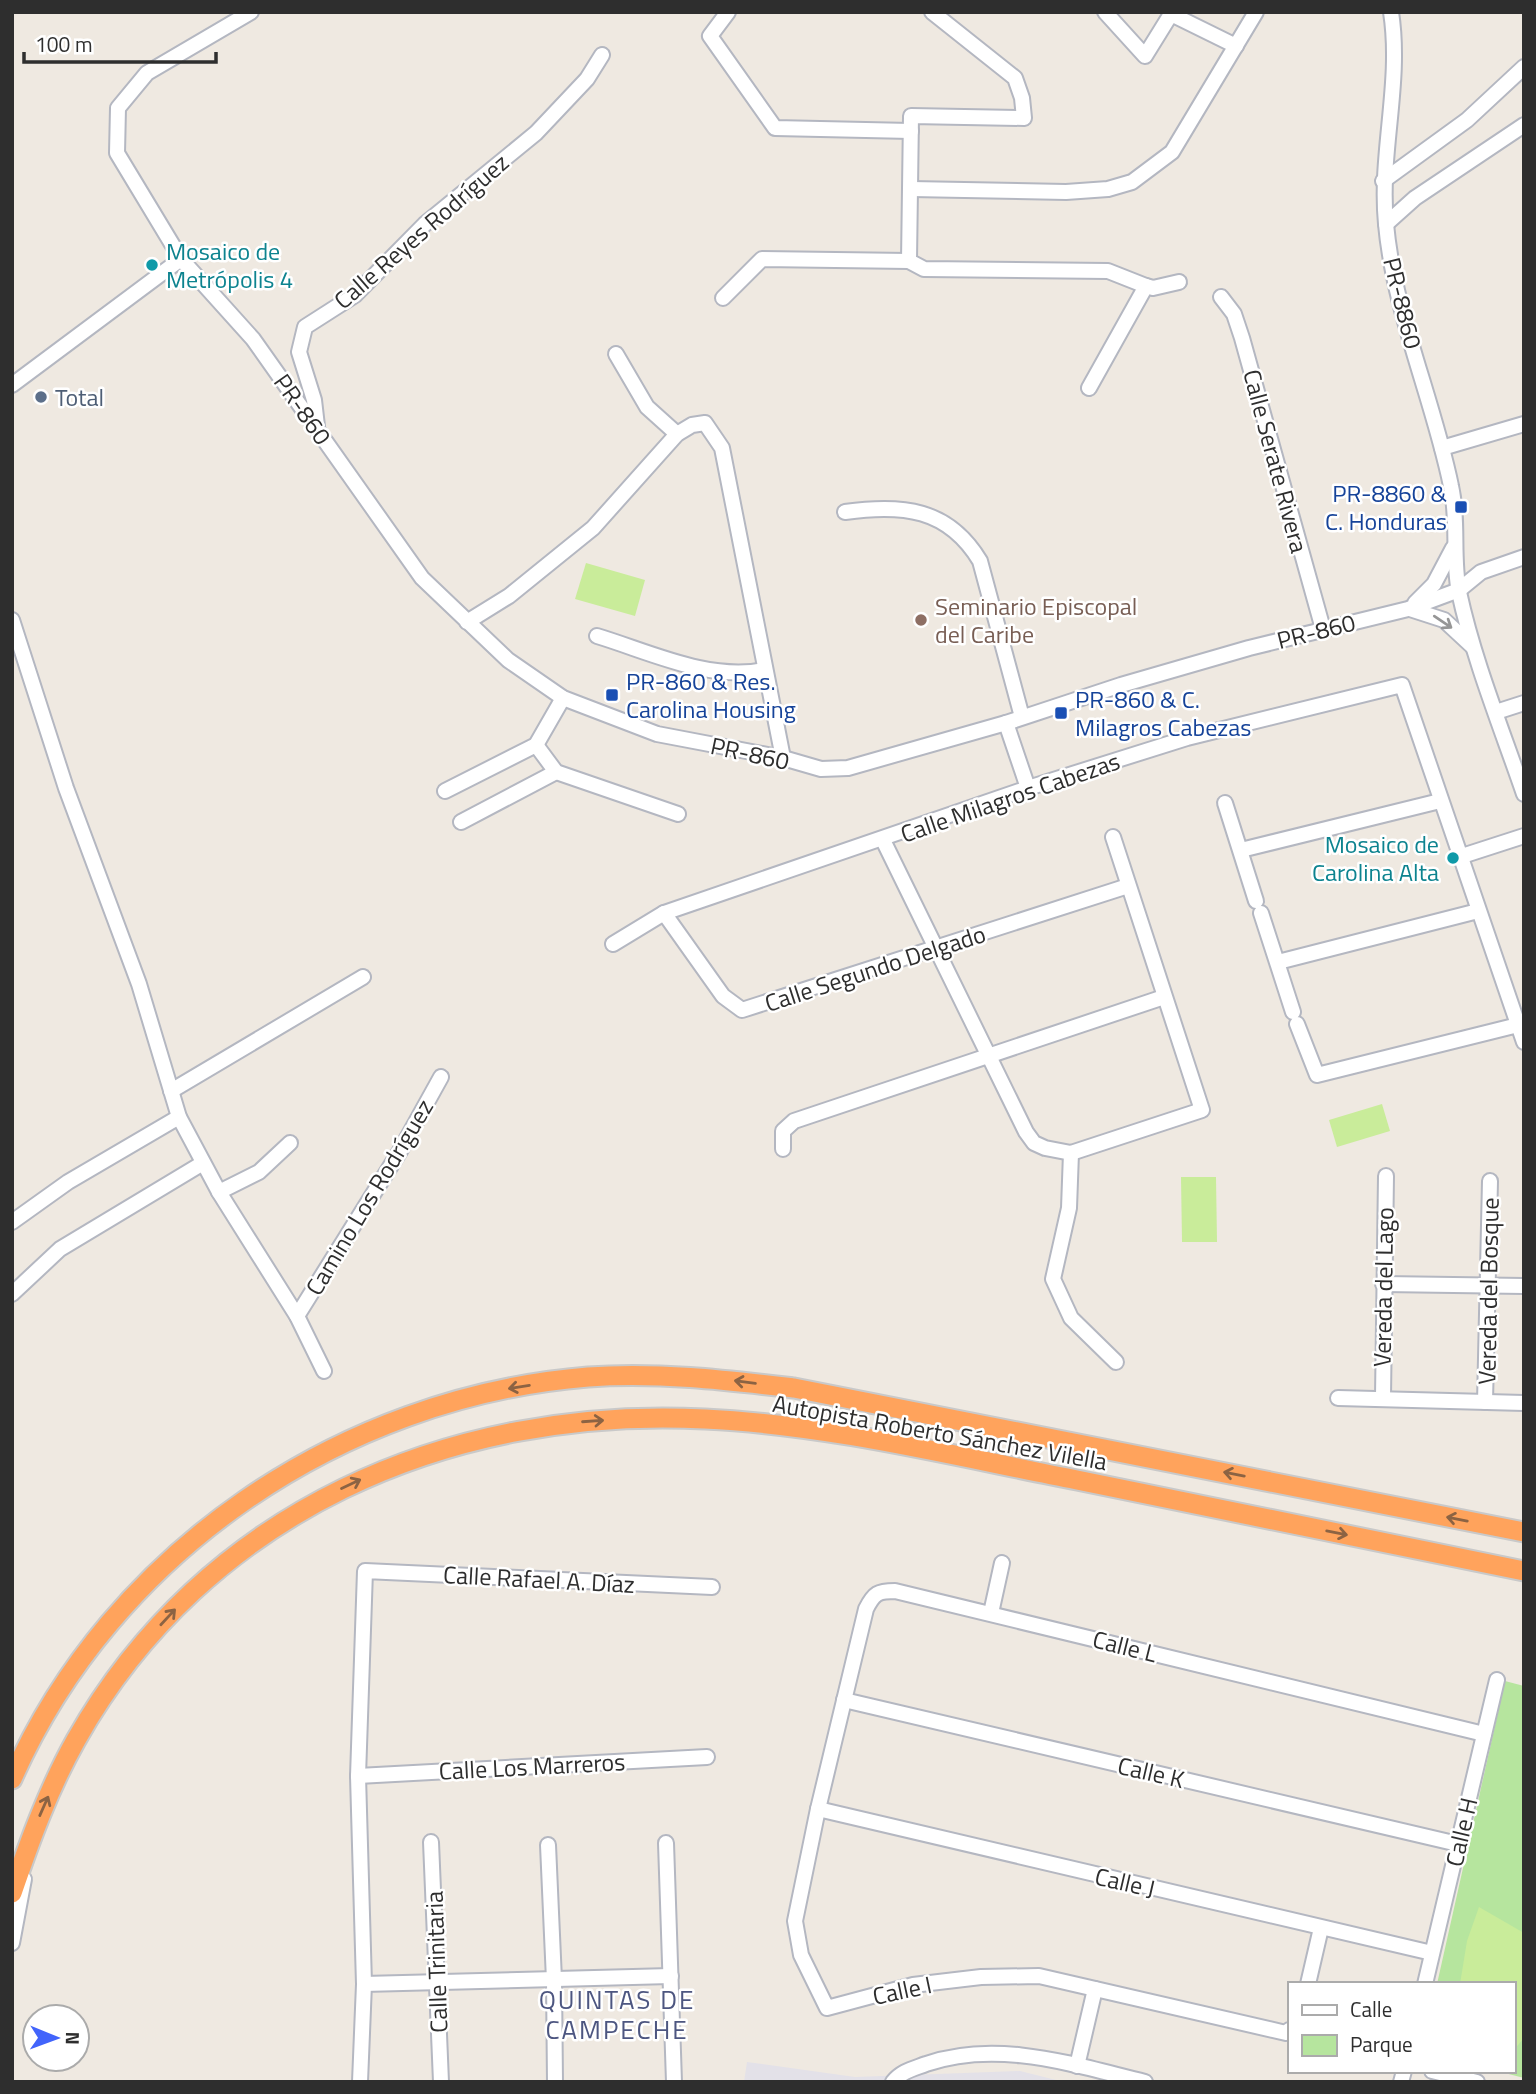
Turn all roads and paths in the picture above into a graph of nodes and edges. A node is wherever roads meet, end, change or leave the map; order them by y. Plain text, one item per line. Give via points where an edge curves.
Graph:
1 (251, 12) edge
2 (728, 12) edge
3 (932, 12) edge
4 (1105, 12) edge
5 (1256, 12) edge
6 (1391, 12) edge
7 (1171, 13) edge
8 (1236, 46) junction
9 (602, 55) dead end
10 (1524, 67) edge
11 (1524, 125) edge
12 (911, 131) junction
13 (1383, 181) junction
14 (911, 189) junction
15 (1386, 224) junction
16 (181, 259) junction
17 (909, 261) junction
18 (1179, 282) dead end
19 (1146, 286) junction
20 (1221, 297) dead end
21 (723, 298) dead end
22 (616, 354) dead end
23 (12, 385) edge
24 (1089, 388) dead end
25 (1524, 424) edge
26 (317, 428) junction
27 (677, 434) junction
28 (1442, 448) junction
29 (845, 512) dead end
30 (1454, 547) junction
31 (1524, 557) edge
32 (1459, 590) junction
33 (1408, 609) junction
34 (12, 620) edge
35 (467, 622) junction
36 (1322, 629) junction
37 (597, 636) dead end
38 (1472, 647) junction
39 (764, 670) junction
40 (563, 698) junction
41 (1524, 703) edge
42 (1496, 712) junction
43 (1022, 718) junction
44 (1006, 723) junction
45 (536, 746) junction
46 (783, 758) junction
47 (556, 772) junction
48 (1028, 788) junction
49 (445, 790) dead end
50 (1524, 793) edge
51 (1440, 801) junction
52 (1225, 803) dead end
53 (678, 814) dead end
54 (461, 822) dead end
55 (1524, 836) edge
56 (1113, 837) dead end
57 (883, 840) junction
58 (1241, 850) junction
59 (1460, 856) junction
60 (1128, 886) junction
61 (1478, 911) junction
62 (664, 913) junction
63 (613, 944) dead end
64 (938, 948) junction
65 (1278, 962) junction
66 (363, 977) dead end
67 (1164, 997) junction
68 (1518, 1025) junction
69 (1524, 1042) edge
70 (990, 1056) junction
71 (441, 1077) dead end
72 (171, 1091) junction
73 (179, 1117) junction
74 (290, 1143) dead end
75 (783, 1149) dead end
76 (1071, 1153) junction
77 (203, 1163) junction
78 (1386, 1176) dead end
79 (1490, 1181) dead end
80 (219, 1192) junction
81 (12, 1222) edge
82 (1383, 1284) junction
83 (1487, 1286) junction
84 (1524, 1286) edge
85 (12, 1294) edge
86 (296, 1316) junction
87 (1116, 1362) dead end
88 (324, 1371) dead end
89 (1338, 1398) dead end
90 (1383, 1398) junction
91 (1485, 1402) junction
92 (1524, 1404) edge
93 (1524, 1532) edge
94 (1002, 1563) dead end
95 (1524, 1571) edge
96 (712, 1587) dead end
97 (991, 1613) junction
98 (1497, 1680) dead end
99 (844, 1700) junction
100 (1484, 1734) junction
101 (707, 1757) dead end
102 (358, 1776) junction
103 (12, 1779) edge
104 (818, 1809) junction
105 (32, 1833) junction
106 (431, 1842) dead end
107 (666, 1843) dead end
108 (1458, 1844) junction
109 (548, 1845) dead end
110 (12, 1893) edge
111 (1321, 1928) junction
112 (12, 1943) edge
113 (1432, 1953) junction
114 (671, 1976) junction
115 (554, 1980) junction
116 (437, 1982) junction
117 (1308, 1982) edge
118 (1425, 1982) edge
119 (364, 1984) junction
120 (1095, 1989) junction
121 (1288, 2031) edge
122 (1077, 2066) junction
123 (1440, 2073) edge
124 (360, 2082) edge
125 (441, 2082) edge
126 (555, 2082) edge
127 (674, 2082) edge
128 (893, 2082) edge
129 (1145, 2082) edge
130 (1477, 2082) edge

1 - 16 street, PR-860 via 147,73 118,108 117,153
2 - 12 street via 710,36 775,128
3 - 12 street via 1015,78 1024,118 911,116
4 - 7 street via 1145,57
5 - 8 street
6 - 13 street, PR-8860 / PR-8860 via 1394,96
7 - 8 street
8 - 14 street via 1172,152 1132,182 1066,192
9 - 26 street, Calle Reyes Rodríguez via 587,79 536,133 425,224 355,295 306,327 299,352 314,400
10 - 13 street via 1467,120
11 - 15 street via 1415,198
12 - 14 street
13 - 15 street, PR-8860 / PR-8860
14 - 17 street
15 - 28 street, PR-8860 / PR-8860 via 1396,282
16 - 23 street
16 - 26 street, PR-860 / PR-860 via 253,339
17 - 19 street via 924,269 1108,271
17 - 21 street via 762,260
18 - 19 street
19 - 24 street
20 - 36 street, Calle Serate Rivera via 1234,314 1242,338
22 - 27 street via 647,407
25 - 28 street
26 - 35 street, PR-860 / PR-860 via 422,578
27 - 35 street via 593,528 509,596
27 - 39 street via 705,423 722,448
28 - 30 street, PR-8860 / PR-8860 via 1452,488
29 - 43 street via 906,509 934,517 970,545 980,561
30 - 32 street, PR-8860 / PR-8860
30 - 33 street via 1434,584
31 - 32 street, PR-860 via 1481,572
32 - 33 street, PR-860 / PR-860
32 - 38 street
33 - 36 street, PR-860 / PR-860
33 -> 38 street via 1444,620
34 - 72 street via 66,788 139,984
35 - 40 street, PR-860 / PR-860 via 508,660
36 - 43 street, PR-860 / PR-860 via 1121,684
37 - 39 street via 711,671 741,674
38 - 42 street
39 - 46 street
40 - 45 street
40 - 46 street, PR-860 / PR-860 via 657,734
41 - 42 street
42 - 50 street
43 - 44 street, PR-860 / PR-860
44 - 46 street, PR-860 / PR-860 via 848,768 821,769
44 - 48 street
45 - 47 street
45 - 49 street
47 - 53 street
47 - 54 street
48 - 51 street, Calle Milagros Cabezas via 1187,738 1402,685
48 - 57 street, Calle Milagros Cabezas
51 - 58 street
51 - 59 street, Calle Milagros Cabezas
52 - 58 street
55 - 59 street
56 - 60 street
57 - 62 street, Calle Milagros Cabezas
57 - 64 street
58 - 65 street
59 - 61 street, Calle Milagros Cabezas
60 - 64 street, Calle Segundo Delgado
60 - 67 street
61 - 65 street
61 - 68 street, Calle Milagros Cabezas
62 - 63 street, Calle Milagros Cabezas
62 - 64 street, Calle Segundo Delgado via 723,996 742,1010
64 - 70 street
65 - 68 street via 1317,1075
66 - 72 street
67 - 70 street
67 - 76 street via 1202,1110
68 - 69 street, Calle Milagros Cabezas
70 - 75 street via 794,1121 783,1131
70 - 76 street via 1034,1143
71 - 86 street, Camino Los Rodríguez
72 - 73 street
73 - 77 street
73 - 81 street via 68,1182
74 - 80 street via 259,1172
76 - 87 street via 1069,1208 1053,1279 1070,1318
77 - 80 street
77 - 85 street via 60,1249
78 - 82 street, Vereda del Lago
79 - 83 street, Vereda del Bosque
80 - 86 street
82 - 83 street
82 - 90 street, Vereda del Lago
83 - 84 street
83 - 91 street, Vereda del Bosque
86 - 88 street
89 - 90 street
90 - 91 street
91 - 92 street
93 -> 103 highway, Autopista Roberto Sánchez Vilella via 794,1388 680,1376 587,1377 512,1388 408,1416 325,1451 209,1526 137,1591 98,1637 52,1702
94 - 97 street
105 -> 95 highway, Autopista Roberto Sánchez Vilella via 78,1736 115,1679 173,1612 211,1577 282,1522 334,1492 431,1451 502,1433 637,1419 704,1419 823,1431
96 - 102 street, Calle Rafael A. Díaz via 365,1571
97 - 99 street, Calle L via 879,1591 866,1608
97 - 100 street, Calle L
98 - 100 street, Calle H
99 - 104 street, Calle I
99 - 108 street, Calle K
100 - 108 street, Calle H
101 - 102 street, Calle Los Marreros
102 - 119 street
104 - 111 street, Calle J
104 - 120 street, Calle I via 795,1921 801,1955 827,2008 913,1985 981,1977 1039,1976
105 - 110 highway, Autopista Roberto Sánchez Vilella
105 - 112 street
106 - 116 street, Calle Trinitaria
107 - 114 street
108 - 113 street, Calle H
109 - 115 street
111 - 113 street, Calle J
111 - 117 street
113 - 118 street, Calle H
114 - 115 street
114 - 127 street
115 - 116 street
115 - 126 street
116 - 119 street
116 - 125 street, Calle Trinitaria
119 - 124 street
120 - 121 street, Calle I
120 - 122 street
122 - 128 street via 1011,2053 956,2054 901,2073
122 - 129 street
123 - 130 street

